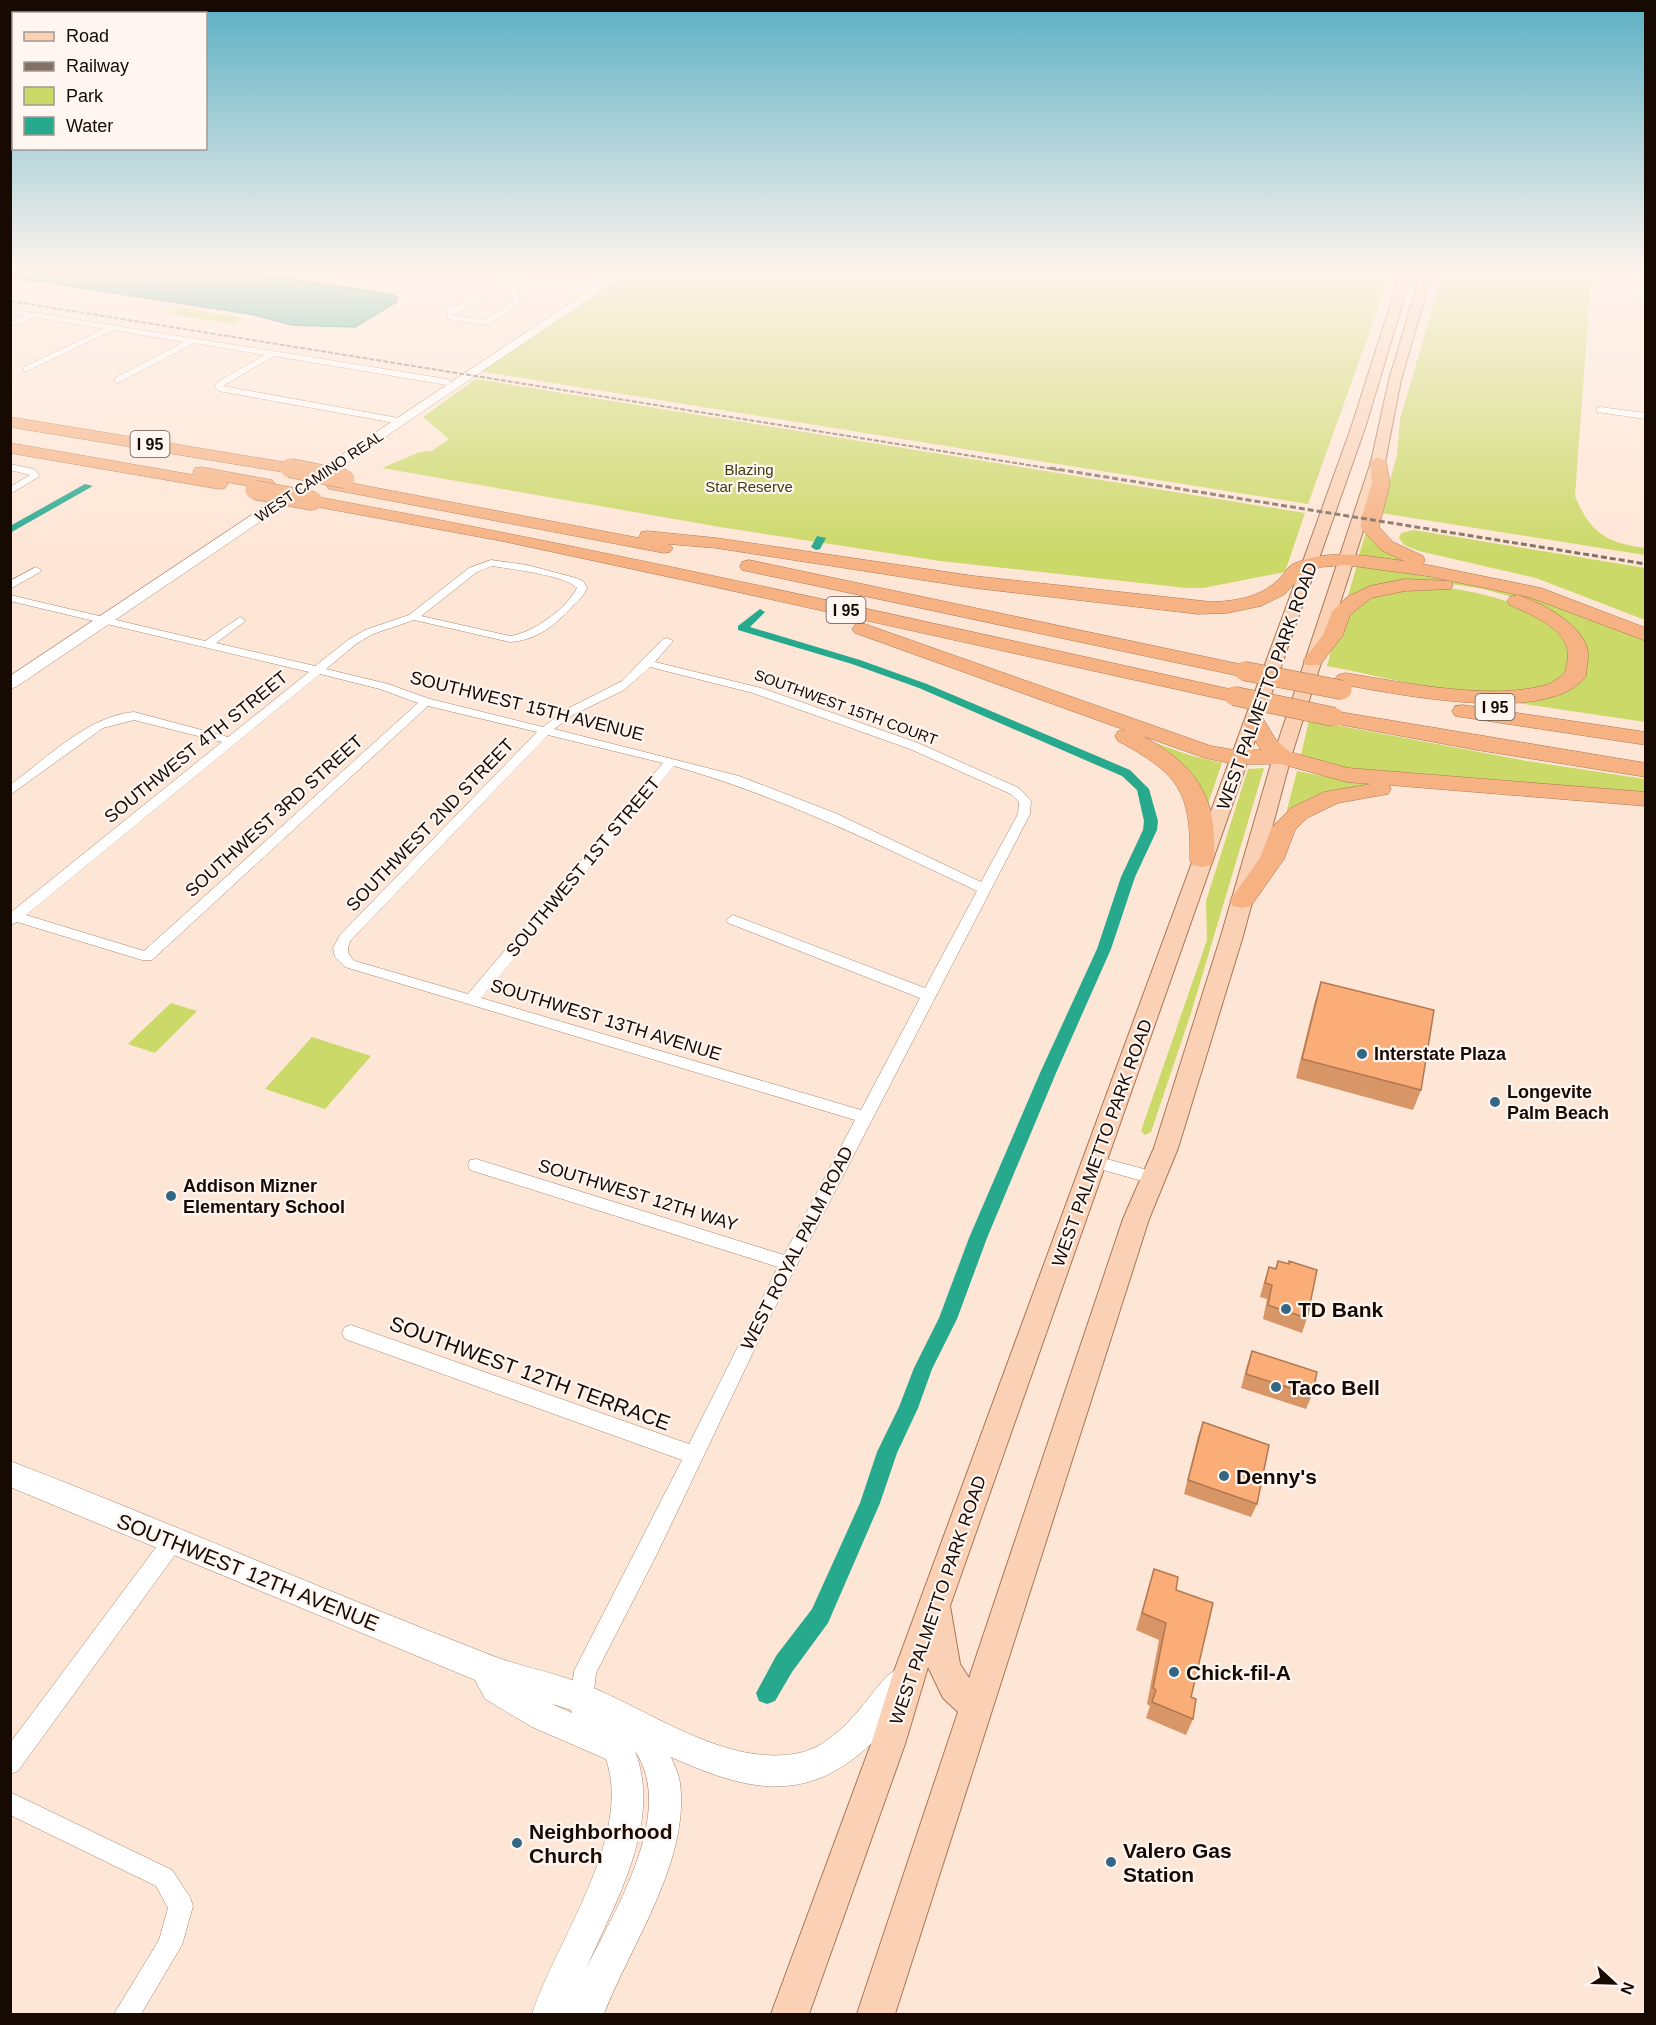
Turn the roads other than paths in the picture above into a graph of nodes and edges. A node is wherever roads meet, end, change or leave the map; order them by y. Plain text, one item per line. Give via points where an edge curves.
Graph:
1 (38, 364) edge
2 (149, 364) edge
3 (256, 364) edge
4 (331, 364) edge
5 (474, 364) edge
6 (483, 364) edge
7 (1378, 364) edge
8 (1400, 364) edge
9 (27, 369) dead end
10 (118, 380) dead end
11 (447, 382) junction
12 (1600, 410) dead end
13 (1646, 416) edge
14 (396, 420) junction
15 (10, 422) edge
16 (10, 430) edge
17 (10, 440) edge
18 (10, 448) edge
19 (1378, 462) junction
20 (10, 467) edge
21 (272, 479) junction
22 (329, 489) junction
23 (10, 491) edge
24 (456, 528) junction
25 (647, 536) junction
26 (1346, 559) junction
27 (1310, 564) junction
28 (36, 570) dead end
29 (1491, 582) junction
30 (10, 586) edge
31 (10, 598) edge
32 (413, 617) junction
33 (100, 618) junction
34 (240, 620) dead end
35 (1646, 635) edge
36 (667, 641) dead end
37 (208, 644) junction
38 (929, 652) junction
39 (1313, 661) junction
40 (647, 663) junction
41 (318, 670) junction
42 (10, 673) edge
43 (1241, 678) junction
44 (11, 684) edge
45 (1371, 695) junction
46 (1339, 700) junction
47 (426, 702) junction
48 (1515, 710) junction
49 (1254, 722) junction
50 (1646, 730) edge
51 (545, 731) junction
52 (1646, 739) edge
53 (231, 741) junction
54 (1282, 757) junction
55 (1646, 757) edge
56 (1241, 758) junction
57 (671, 761) junction
58 (1646, 770) edge
59 (10, 790) edge
60 (1581, 794) junction
61 (1646, 799) edge
62 (1025, 801) joint
63 (1202, 860) junction
64 (984, 889) junction
65 (1242, 900) junction
66 (13, 919) edge
67 (733, 920) dead end
68 (341, 954) joint
69 (928, 995) junction
70 (471, 1000) junction
71 (865, 1117) junction
72 (1095, 1162) junction
73 (476, 1165) dead end
74 (1153, 1178) junction
75 (788, 1263) junction
76 (351, 1333) dead end
77 (694, 1455) junction
78 (10, 1474) edge
79 (173, 1541) junction
80 (935, 1604) junction
81 (486, 1669) junction
82 (909, 1674) junction
83 (582, 1700) junction
84 (977, 1706) junction
85 (625, 1736) junction
86 (10, 1763) edge
87 (10, 1803) edge
88 (127, 2014) edge
89 (550, 2014) edge
90 (586, 2014) edge
91 (790, 2014) edge
92 (876, 2014) edge

1 - 9 street
2 - 10 street
3 - 14 street via 220,388
4 - 11 street
5 - 11 street, WEST CAMINO REAL
6 - 14 street, WEST CAMINO REAL
7 - 27 main road, WEST PALMETTO PARK ROAD
8 - 19 main road, WEST PALMETTO PARK ROAD
11 - 14 street, WEST CAMINO REAL
12 - 13 street
14 - 33 street, WEST CAMINO REAL
15 - 21 highway, I 95
16 - 21 highway
17 - 21 highway
18 - 21 highway, I 95
19 - 26 main road, WEST PALMETTO PARK ROAD
19 - 29 highway via 1381,483 1369,524 1376,536 1414,559
20 - 23 street via 35,476
21 - 22 highway, I 95, bridge
21 - 22 highway
22 - 24 highway, I 95
22 - 25 highway, I 95
22 - 43 highway
24 - 38 highway via 792,608
24 - 43 highway, I 95
25 - 27 highway via 1198,608 1263,600 1285,586 1297,569
25 - 43 highway, I 95
26 - 27 highway
26 - 29 highway via 1398,564
26 - 39 main road, WEST PALMETTO PARK ROAD
27 - 49 main road, WEST PALMETTO PARK ROAD
28 - 30 street
29 - 35 highway via 1552,598
31 - 33 street, SOUTHWEST 15TH AVENUE
32 - 32 street, SOUTHWEST 4TH STREET via 521,639 540,632 582,588 572,580 491,563 473,570
32 - 41 street, SOUTHWEST 4TH STREET via 360,637
33 - 37 street, SOUTHWEST 15TH AVENUE
33 - 42 street, WEST CAMINO REAL
33 - 44 street, WEST CAMINO REAL
34 - 37 street
36 - 40 street, SOUTHWEST 2ND STREET
37 - 41 street, SOUTHWEST 15TH AVENUE
38 - 56 highway via 1188,746
38 - 63 highway via 961,669 1125,736 1162,758 1197,800 1202,823
39 - 46 highway via 1350,604 1377,591 1421,584 1486,592 1536,610 1570,636 1580,659 1574,675 1565,684 1517,698
39 - 54 main road, WEST PALMETTO PARK ROAD
40 - 51 street, SOUTHWEST 2ND STREET via 621,687 568,711
40 - 62 street, SOUTHWEST 15TH COURT via 730,682 881,733 1015,791
41 - 47 street, SOUTHWEST 15TH AVENUE via 384,686
41 - 53 street, SOUTHWEST 4TH STREET
43 - 46 highway, I 95, bridge
43 - 46 highway, I 95
45 - 46 highway
45 - 48 highway
45 - 52 highway
46 - 48 highway, I 95
46 - 55 highway via 1479,731
46 - 58 highway, I 95 via 1477,743
47 - 51 street, SOUTHWEST 15TH AVENUE
47 - 66 street, SOUTHWEST 3RD STREET via 147,957
48 - 50 highway, I 95
49 - 54 highway via 1267,744
49 - 56 main road, WEST PALMETTO PARK ROAD
51 - 57 street, SOUTHWEST 15TH AVENUE
51 - 68 street, SOUTHWEST 2ND STREET via 345,938
53 - 59 street via 134,716 109,720
53 - 66 street, SOUTHWEST 4TH STREET
54 - 56 highway
54 - 60 highway via 1361,777
54 - 65 main road, WEST PALMETTO PARK ROAD
56 - 63 main road, WEST PALMETTO PARK ROAD
57 - 64 street, SOUTHWEST 15TH AVENUE via 795,802
57 - 70 street, SOUTHWEST 1ST STREET
60 - 61 highway
60 - 65 highway via 1401,788 1332,797 1308,807 1284,827 1272,859
62 - 64 street, WEST ROYAL PALM ROAD via 1024,814
63 - 72 main road, WEST PALMETTO PARK ROAD
64 - 69 street, WEST ROYAL PALM ROAD
65 - 74 main road, WEST PALMETTO PARK ROAD via 1166,1148
67 - 69 street
68 - 70 street, SOUTHWEST 13TH AVENUE via 350,964
69 - 71 street, WEST ROYAL PALM ROAD
70 - 71 street, SOUTHWEST 13TH AVENUE
71 - 75 street, WEST ROYAL PALM ROAD
72 - 74 street
72 - 80 main road, WEST PALMETTO PARK ROAD
73 - 75 street, SOUTHWEST 12TH WAY
74 - 84 main road, WEST PALMETTO PARK ROAD via 1136,1219
75 - 77 street, WEST ROYAL PALM ROAD
76 - 77 street, SOUTHWEST 12TH TERRACE
77 - 83 street, WEST ROYAL PALM ROAD via 585,1671
78 - 79 street, SOUTHWEST 12TH AVENUE
79 - 81 street, SOUTHWEST 12TH AVENUE
79 - 86 street
80 - 82 main road, WEST PALMETTO PARK ROAD
80 - 84 main road via 940,1652 948,1678 956,1690
81 - 83 street, SOUTHWEST 12TH AVENUE
81 - 85 street, SOUTHWEST 12TH AVENUE via 496,1688 543,1716
82 - 85 street via 840,1751 817,1765 785,1773 749,1771
82 - 91 main road, WEST PALMETTO PARK ROAD via 888,1744
83 - 85 street, SOUTHWEST 12TH AVENUE via 610,1710
84 - 92 main road, WEST PALMETTO PARK ROAD
85 - 89 street via 628,1800 623,1838
85 - 90 street, SOUTHWEST 12TH AVENUE via 650,1745 663,1772 665,1823 653,1861
87 - 88 street via 164,1878 181,1906 170,1945

